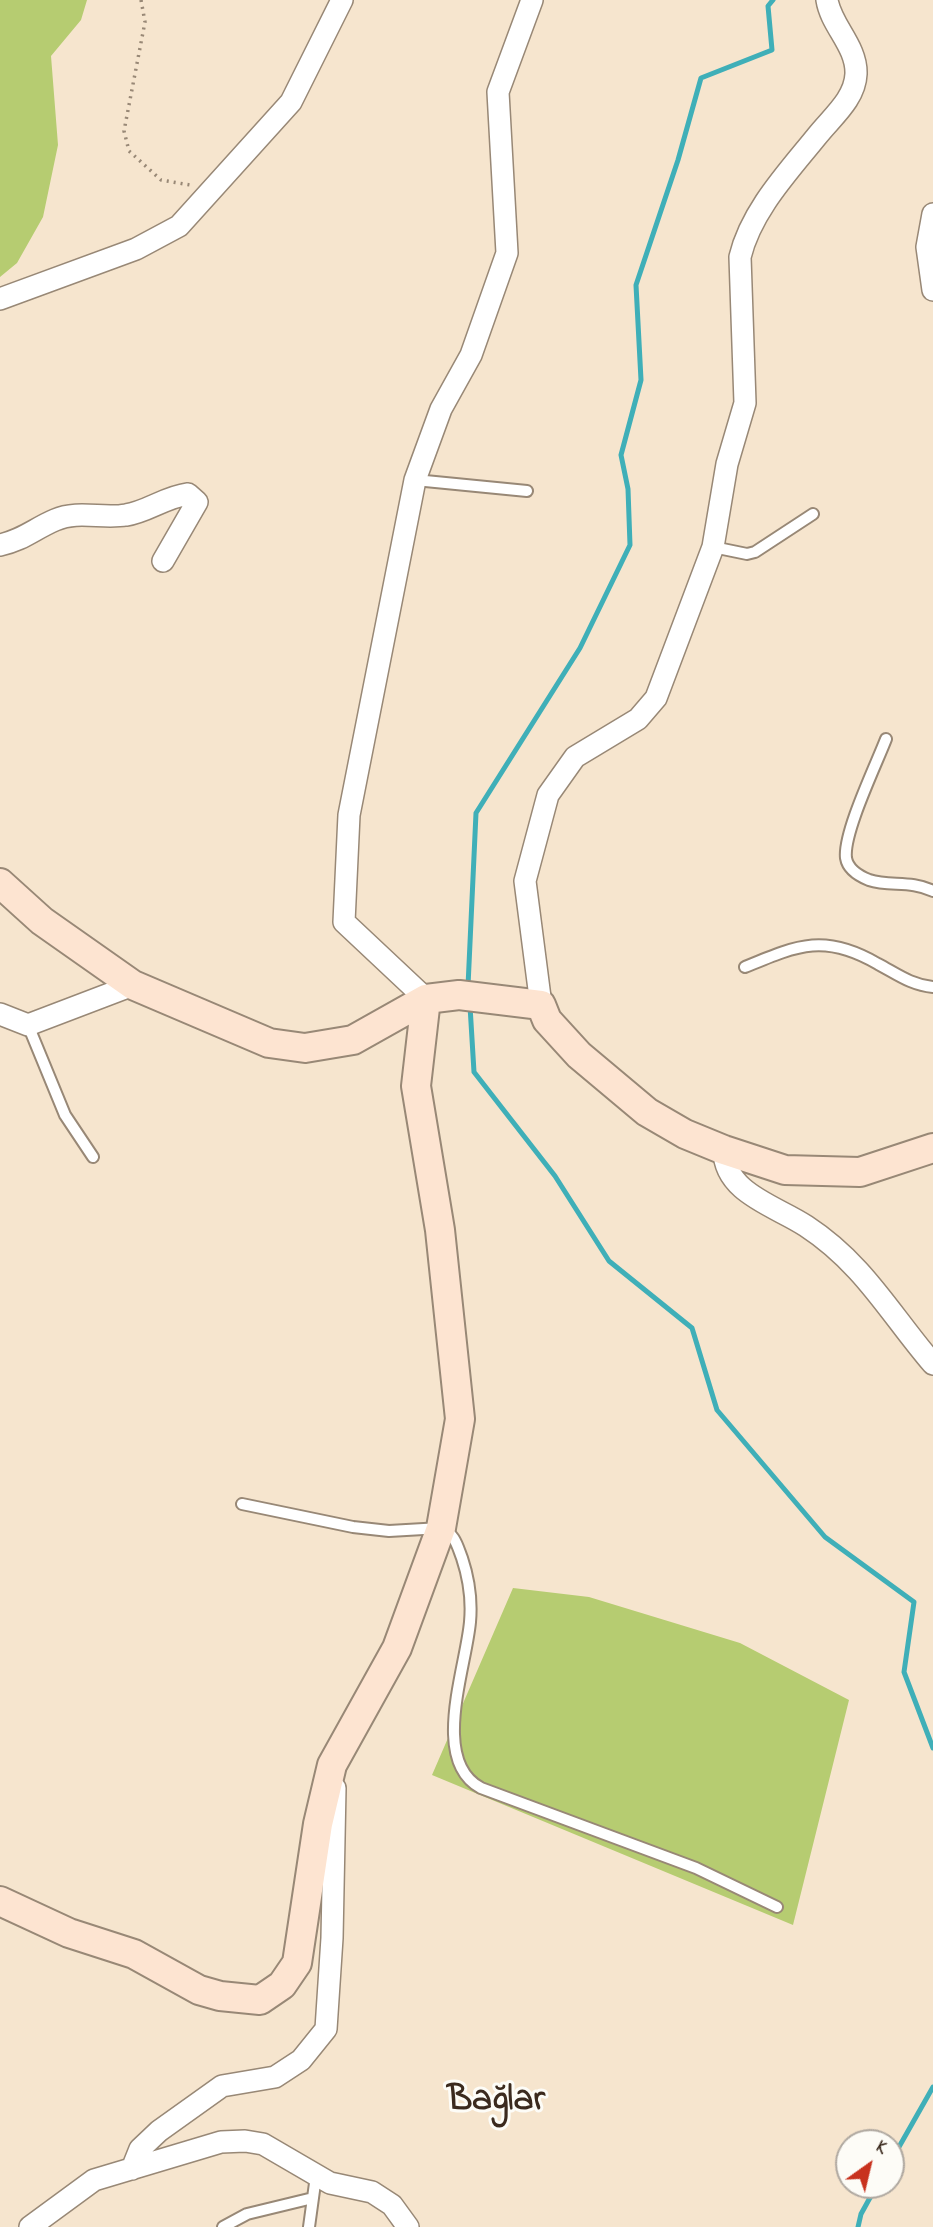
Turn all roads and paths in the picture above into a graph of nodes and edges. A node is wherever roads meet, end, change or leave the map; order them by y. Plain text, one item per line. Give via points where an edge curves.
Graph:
1 (141, 0) edge
2 (342, 0) edge
3 (532, 0) edge
4 (827, 0) edge
5 (220, 181) junction
6 (933, 214) edge
7 (933, 290) edge
8 (0, 299) edge
9 (415, 480) junction
10 (527, 491) dead end
11 (813, 514) dead end
12 (0, 545) edge
13 (713, 547) junction
14 (163, 561) dead end
15 (886, 739) dead end
16 (0, 883) edge
17 (933, 891) edge
18 (745, 967) dead end
19 (133, 985) junction
20 (933, 987) edge
21 (426, 999) junction
22 (541, 1005) junction
23 (0, 1014) edge
24 (28, 1025) junction
25 (724, 1150) junction
26 (929, 1154) edge
27 (93, 1157) dead end
28 (933, 1364) edge
29 (242, 1504) dead end
30 (441, 1528) junction
31 (336, 1758) junction
32 (0, 1901) edge
33 (777, 1908) dead end
34 (132, 2169) junction
35 (316, 2176) junction
36 (313, 2198) junction
37 (30, 2227) edge
38 (223, 2227) edge
39 (309, 2227) edge
40 (408, 2227) edge

1 - 5 path via 145,22 124,131 129,151 161,180 186,185
2 - 5 street via 291,102
3 - 9 street via 498,93 507,253 471,355 441,409
4 - 13 street via 853,55 856,81 841,110 758,213 743,245 745,403 727,464
5 - 8 street via 179,226 136,248
6 - 7 street via 927,247
9 - 10 lane
9 - 21 street via 349,815 344,922
11 - 13 lane via 755,552
12 - 14 street via 23,540 56,519 90,513 126,515 169,496 188,494 197,502
13 - 22 street via 656,698 638,719 575,757 548,795 525,881
15 - 17 lane via 865,790 847,861 867,879 906,882
16 - 19 street via 42,921
18 - 20 lane via 800,945 823,943 861,954 906,981
19 - 21 street via 269,1043 305,1048 353,1040
19 - 24 street
21 - 22 street via 459,995
21 - 30 street via 416,1086 440,1230 460,1419
22 - 25 street via 548,1020 579,1055 647,1112
23 - 24 street
24 - 27 lane via 65,1115
25 - 26 street via 785,1170 860,1172
25 - 28 street via 733,1180 849,1259 876,1287
29 - 30 lane via 377,1530
30 - 31 street via 397,1648
30 - 33 lane via 454,1538 469,1589 470,1623 455,1706 456,1761 467,1779 696,1868
31 - 32 street via 318,1824 297,1963 282,1985 260,2000 199,1990 134,1954 68,1933
31 - 34 street via 326,2029 301,2060 275,2077 222,2086 159,2131 140,2149
34 - 35 street via 221,2142 245,2141 263,2144
34 - 37 street via 94,2180
35 - 36 lane
35 - 40 street via 383,2198
36 - 38 lane via 247,2214
36 - 39 lane

